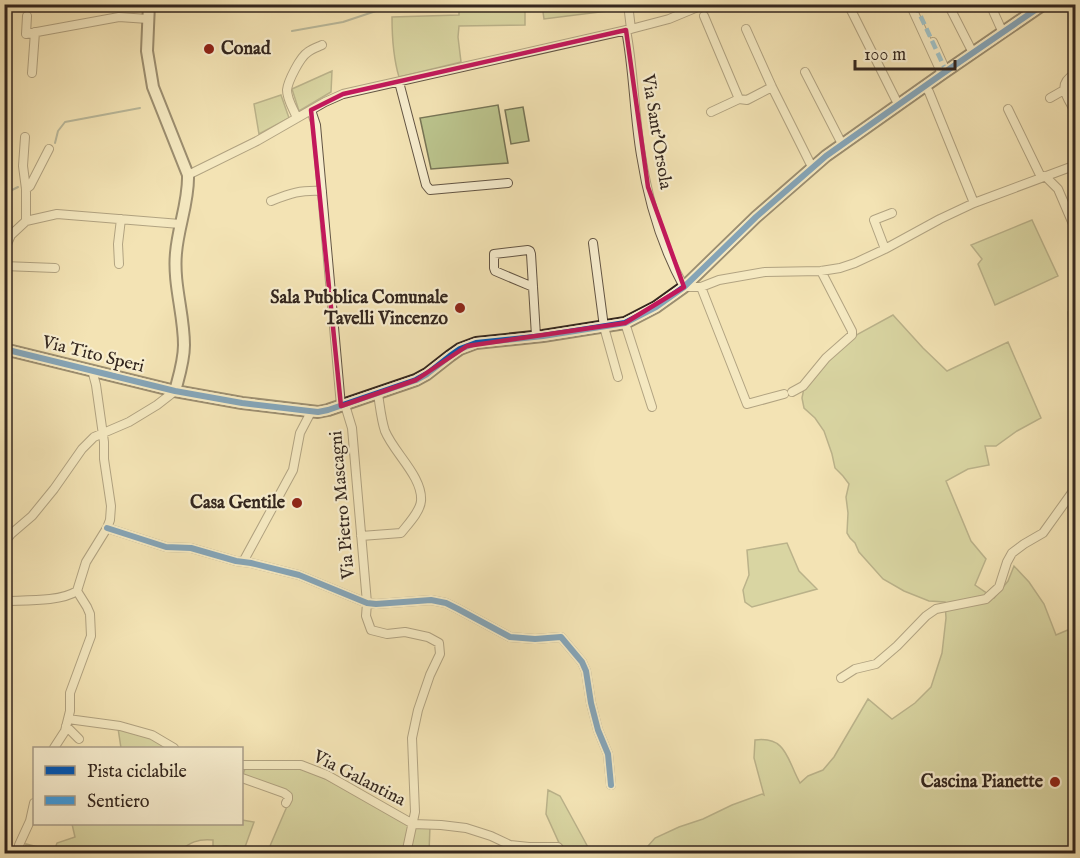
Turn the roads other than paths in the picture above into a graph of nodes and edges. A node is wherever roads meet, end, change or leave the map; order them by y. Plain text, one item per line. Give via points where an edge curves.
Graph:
1 (150, 4) edge
2 (628, 4) edge
3 (705, 4) edge
4 (848, 4) edge
5 (910, 4) edge
6 (915, 4) edge
7 (948, 4) edge
8 (990, 4) edge
9 (1044, 4) edge
10 (27, 16) dead end
11 (704, 16) dead end
12 (148, 19) junction
13 (747, 29) dead end
14 (629, 30) junction
15 (35, 32) junction
16 (1003, 33) junction
17 (322, 45) dead end
18 (973, 53) junction
19 (805, 72) dead end
20 (944, 72) junction
21 (32, 73) dead end
22 (1076, 73) edge
23 (399, 82) junction
24 (925, 86) junction
25 (772, 87) junction
26 (1064, 90) junction
27 (1050, 98) dead end
28 (739, 99) junction
29 (898, 104) junction
30 (1008, 109) dead end
31 (311, 110) junction
32 (711, 112) dead end
33 (1076, 113) edge
34 (297, 118) junction
35 (25, 136) dead end
36 (842, 144) junction
37 (49, 149) dead end
38 (1076, 165) edge
39 (812, 167) junction
40 (1062, 171) junction
41 (188, 175) junction
42 (1043, 177) junction
43 (508, 183) dead end
44 (26, 189) junction
45 (1058, 189) junction
46 (322, 191) junction
47 (271, 201) dead end
48 (974, 203) junction
49 (892, 213) dead end
50 (120, 219) junction
51 (26, 221) junction
52 (180, 224) junction
53 (1076, 231) edge
54 (593, 243) dead end
55 (885, 249) junction
56 (4, 251) edge
57 (119, 264) dead end
58 (4, 266) edge
59 (55, 267) dead end
60 (702, 270) junction
61 (821, 271) junction
62 (719, 280) junction
63 (701, 286) junction
64 (533, 287) junction
65 (684, 287) junction
66 (625, 323) junction
67 (604, 327) junction
68 (536, 336) junction
69 (4, 349) edge
70 (92, 370) junction
71 (618, 376) dead end
72 (175, 391) junction
73 (378, 394) junction
74 (343, 405) junction
75 (652, 406) dead end
76 (311, 412) junction
77 (102, 433) junction
78 (1076, 487) edge
79 (107, 528) junction
80 (8, 534) edge
81 (361, 536) junction
82 (4, 543) edge
83 (243, 562) junction
84 (77, 591) junction
85 (4, 601) edge
86 (367, 603) junction
87 (840, 678) dead end
88 (67, 722) junction
89 (79, 739) dead end
90 (55, 747) edge
91 (172, 747) edge
92 (243, 765) edge
93 (243, 778) edge
94 (611, 785) dead end
95 (286, 802) dead end
96 (33, 808) edge
97 (413, 824) junction
98 (19, 854) edge
99 (406, 854) edge
100 (563, 854) edge

1 - 12 street
2 - 14 street, Via Sant'Orsola
3 - 14 street
4 - 29 street
5 - 20 street
6 - 20 street
7 - 18 street
8 - 16 street
9 - 16 street, Via Tito Speri
10 - 15 street via 26,34
11 - 28 street
12 - 15 street via 119,17
12 - 41 street via 147,51 153,87
13 - 25 street
14 - 23 street
14 - 65 street, Via Sant'Orsola via 648,187 672,266
15 - 21 street
16 - 18 street, Via Tito Speri
17 - 34 street via 301,59 287,91
18 - 20 street, Via Tito Speri
19 - 36 street
20 - 24 street, Via Tito Speri
22 - 26 street via 1065,80
23 - 31 street via 343,94
23 - 43 street via 430,190
24 - 29 street, Via Tito Speri
24 - 48 street
25 - 28 street via 747,100
25 - 39 street
26 - 27 street
26 - 33 street
28 - 32 street
29 - 36 street, Via Tito Speri
30 - 42 street
31 - 34 street
31 - 46 street, Via Pietro Mascagni
34 - 41 street
35 - 44 street
36 - 39 street, Via Tito Speri
37 - 44 street
38 - 40 street
39 - 60 street, Via Tito Speri
40 - 42 street
40 - 45 street
41 - 52 street
42 - 45 street
42 - 48 street
44 - 51 street
45 - 53 street
46 - 47 street via 291,193
46 - 74 street, Via Pietro Mascagni
48 - 55 street
49 - 55 street via 874,220
50 - 51 street via 57,214
50 - 52 street
50 - 57 street
51 - 56 street via 11,235
52 - 72 street via 176,275 184,357
54 - 67 street
55 - 61 street via 855,263
58 - 59 street
60 - 62 street
60 - 65 street, Via Tito Speri
61 - 62 street via 765,272
61 - 63 street via 852,335 802,386 747,404
62 - 63 street
63 - 65 street
64 - 64 street via 530,251 494,254 495,271
64 - 68 street
65 - 66 street, Via Tito Speri
66 - 67 street, Via Tito Speri
66 - 75 street
67 - 68 street, Via Tito Speri
67 - 71 street
68 - 73 street, Via Tito Speri via 467,346 416,380
69 - 70 street, Via Tito Speri
70 - 72 street, Via Tito Speri
70 - 77 street
72 - 76 street, Via Tito Speri
72 - 77 street via 129,422
73 - 74 street, Via Tito Speri
73 - 81 street via 385,431 415,478 421,504 401,533
74 - 76 street, Via Tito Speri
74 - 81 street, Via Pietro Mascagni via 352,428
76 - 83 street via 300,433 293,470
77 - 79 street via 111,506
77 - 80 street via 82,449 32,516
78 - 87 street via 1043,533 1012,553 999,587 986,599 936,609 876,664
79 - 83 street via 166,548 191,548
79 - 84 street via 89,554
80 - 82 street
81 - 86 street, Via Pietro Mascagni
83 - 86 street via 298,575
84 - 85 street via 43,600
84 - 88 street via 90,615 91,636 70,693
86 - 94 street via 431,600 446,603 510,637 561,637 586,671 598,730 608,754
86 - 97 street, Via Pietro Mascagni via 371,630 387,634 405,632 439,643 440,654 420,702 412,738
88 - 89 street
88 - 90 street
88 - 91 street via 120,726 152,735
92 - 97 street, Via Galantina via 301,765 327,775
93 - 95 street via 284,793 288,796
96 - 98 street
97 - 99 street
97 - 100 street, Via Galantina via 466,828 510,845 558,847

